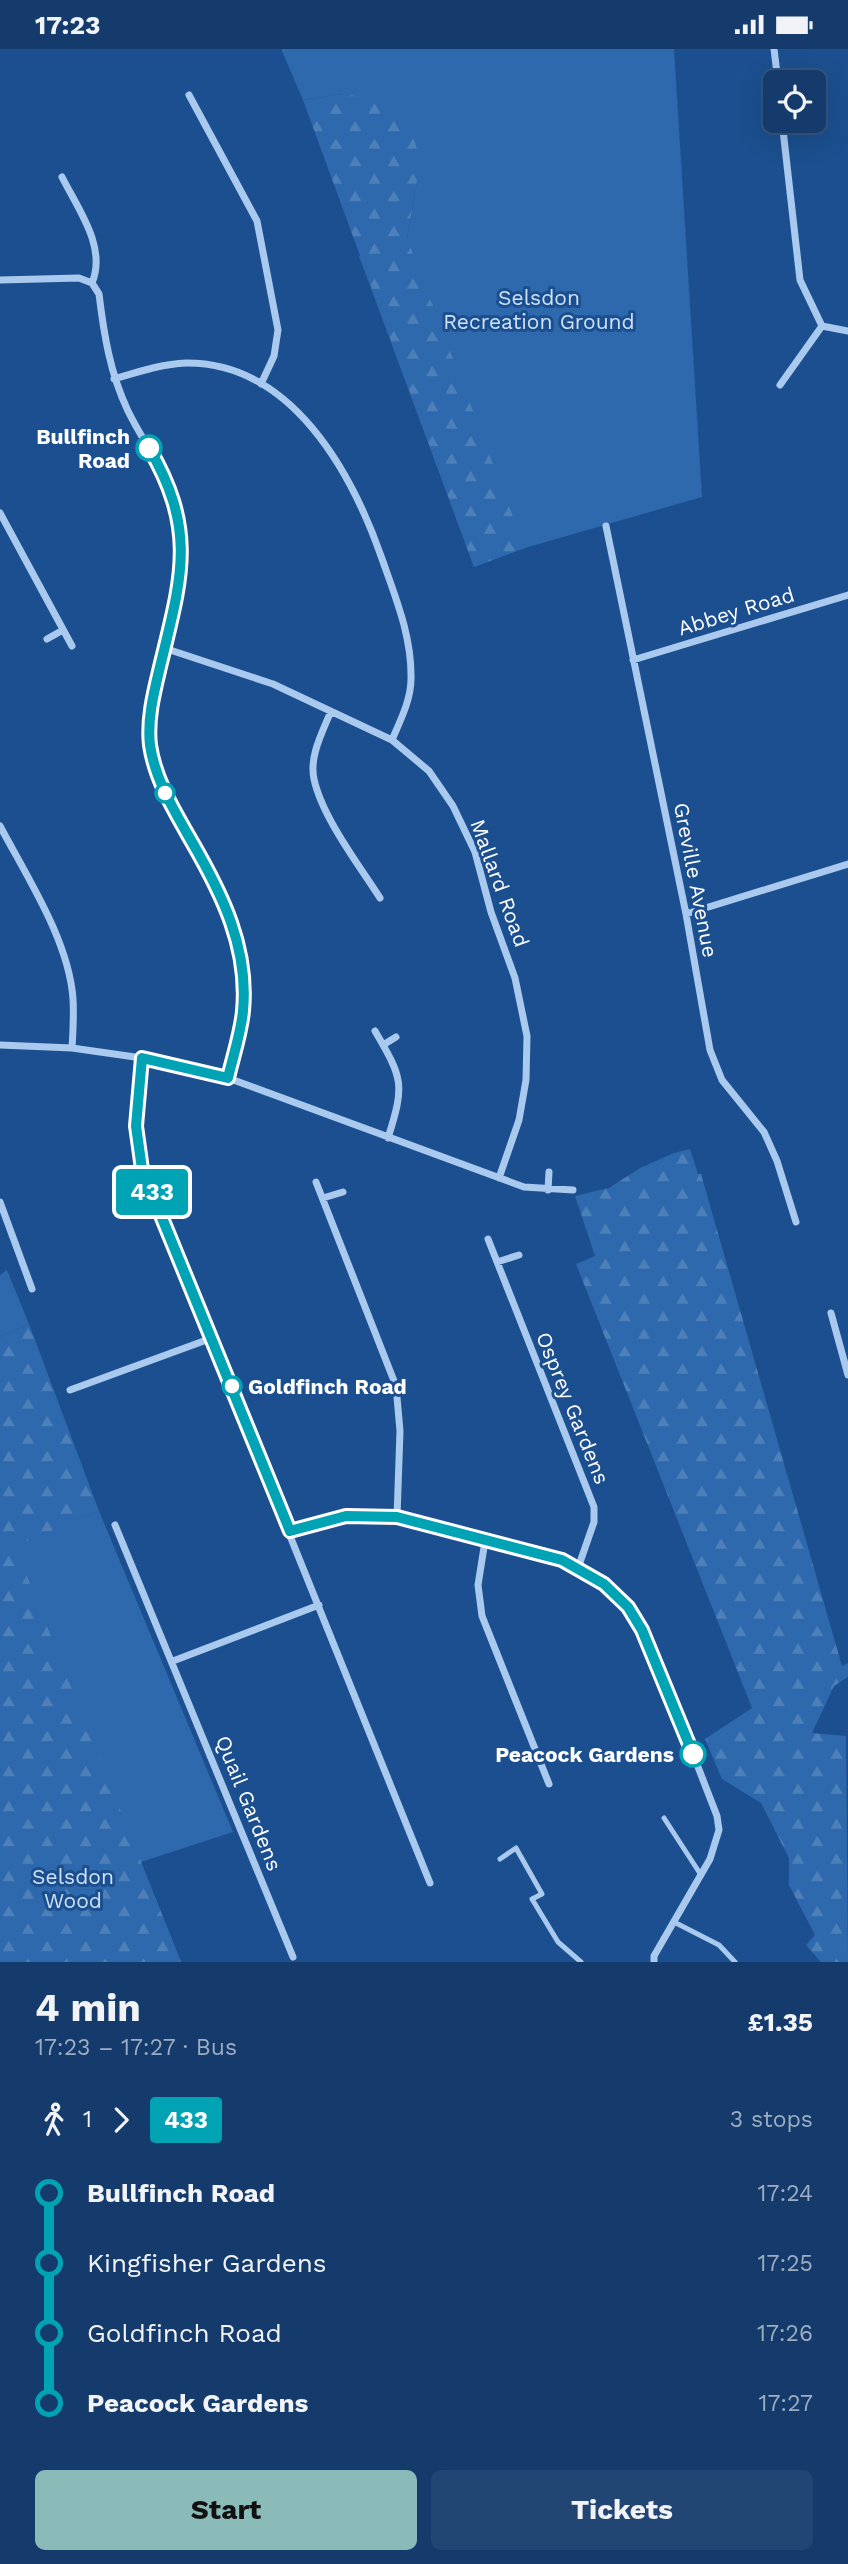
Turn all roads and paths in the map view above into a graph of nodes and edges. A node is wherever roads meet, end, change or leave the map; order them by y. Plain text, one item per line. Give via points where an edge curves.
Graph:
1 (775, 49) edge
2 (777, 70) edge
3 (189, 95) dead end
4 (783, 133) edge
5 (62, 177) dead end
6 (0, 280) edge
7 (92, 283) junction
8 (822, 325) junction
9 (848, 331) edge
10 (114, 380) junction
11 (261, 384) junction
12 (780, 385) dead end
13 (0, 513) edge
14 (606, 526) dead end
15 (848, 596) edge
16 (63, 631) junction
17 (47, 639) dead end
18 (72, 646) dead end
19 (164, 648) junction
20 (633, 660) junction
21 (331, 711) junction
22 (392, 740) junction
23 (0, 826) edge
24 (848, 864) edge
25 (380, 898) dead end
26 (686, 914) junction
27 (375, 1031) dead end
28 (396, 1037) dead end
29 (0, 1045) edge
30 (383, 1045) junction
31 (72, 1048) junction
32 (142, 1058) junction
33 (228, 1078) junction
34 (388, 1138) junction
35 (549, 1172) dead end
36 (499, 1178) junction
37 (316, 1182) dead end
38 (573, 1190) dead end
39 (548, 1191) junction
40 (343, 1192) dead end
41 (323, 1198) junction
42 (0, 1202) edge
43 (796, 1222) dead end
44 (488, 1239) dead end
45 (519, 1255) dead end
46 (497, 1262) junction
47 (33, 1289) dead end
48 (831, 1313) dead end
49 (212, 1338) junction
50 (848, 1375) edge
51 (70, 1390) dead end
52 (397, 1517) junction
53 (115, 1525) dead end
54 (290, 1531) junction
55 (485, 1541) junction
56 (578, 1568) junction
57 (319, 1605) junction
58 (173, 1661) junction
59 (549, 1784) dead end
60 (664, 1818) dead end
61 (499, 1859) dead end
62 (701, 1874) junction
63 (430, 1883) dead end
64 (674, 1922) junction
65 (293, 1957) dead end
66 (581, 1962) edge
67 (654, 1962) edge
68 (735, 1962) edge

1 - 2 street
3 - 11 street via 257,221 278,330 274,356
4 - 8 street via 800,280
5 - 7 street via 95,244 97,271
6 - 7 street via 79,278
7 - 10 street via 99,294
8 - 9 street
8 - 12 street
10 - 11 street via 153,367 188,363
10 - 19 street via 164,474 179,516 183,560
11 - 22 street via 309,423 329,446 348,476 396,595 412,681
13 - 16 street
14 - 20 street, Greville Avenue
15 - 20 street, Abbey Road
16 - 17 street
16 - 18 street
19 - 21 street, Mallard Road via 272,684
19 - 33 street via 152,702 150,745 165,793 224,897 242,958 243,1011
20 - 26 street, Greville Avenue
21 - 22 street, Mallard Road
21 - 25 street via 315,756 313,778 324,806
22 - 36 street, Mallard Road via 429,771 453,806 475,852 515,978 527,1036 526,1080 519,1120
23 - 31 street via 66,961 73,999
24 - 26 street
26 - 43 street, Greville Avenue via 710,1050 722,1080 764,1132
27 - 30 street
28 - 30 street
29 - 31 street
30 - 34 street via 399,1072 400,1099
31 - 32 street
32 - 33 street
32 - 49 street via 136,1126 142,1169
33 - 34 street
34 - 36 street
35 - 39 street
36 - 39 street
37 - 41 street
38 - 39 street
40 - 41 street
41 - 52 street via 396,1386 400,1431
42 - 47 street
44 - 46 street, Osprey Gardens
45 - 46 street
46 - 56 street, Osprey Gardens via 594,1507 594,1522
48 - 50 street
49 - 51 street
49 - 54 street
52 - 54 street via 346,1516
52 - 55 street
53 - 58 street, Quail Gardens
54 - 57 street
55 - 56 street
55 - 59 street via 478,1585 482,1616
56 - 62 street via 628,1607 642,1630 693,1754 719,1830
57 - 58 street
57 - 63 street
58 - 65 street, Quail Gardens
60 - 62 lane
61 - 66 lane via 516,1848 542,1894 532,1899 558,1942
62 - 64 street
64 - 67 street
64 - 68 lane via 719,1945

